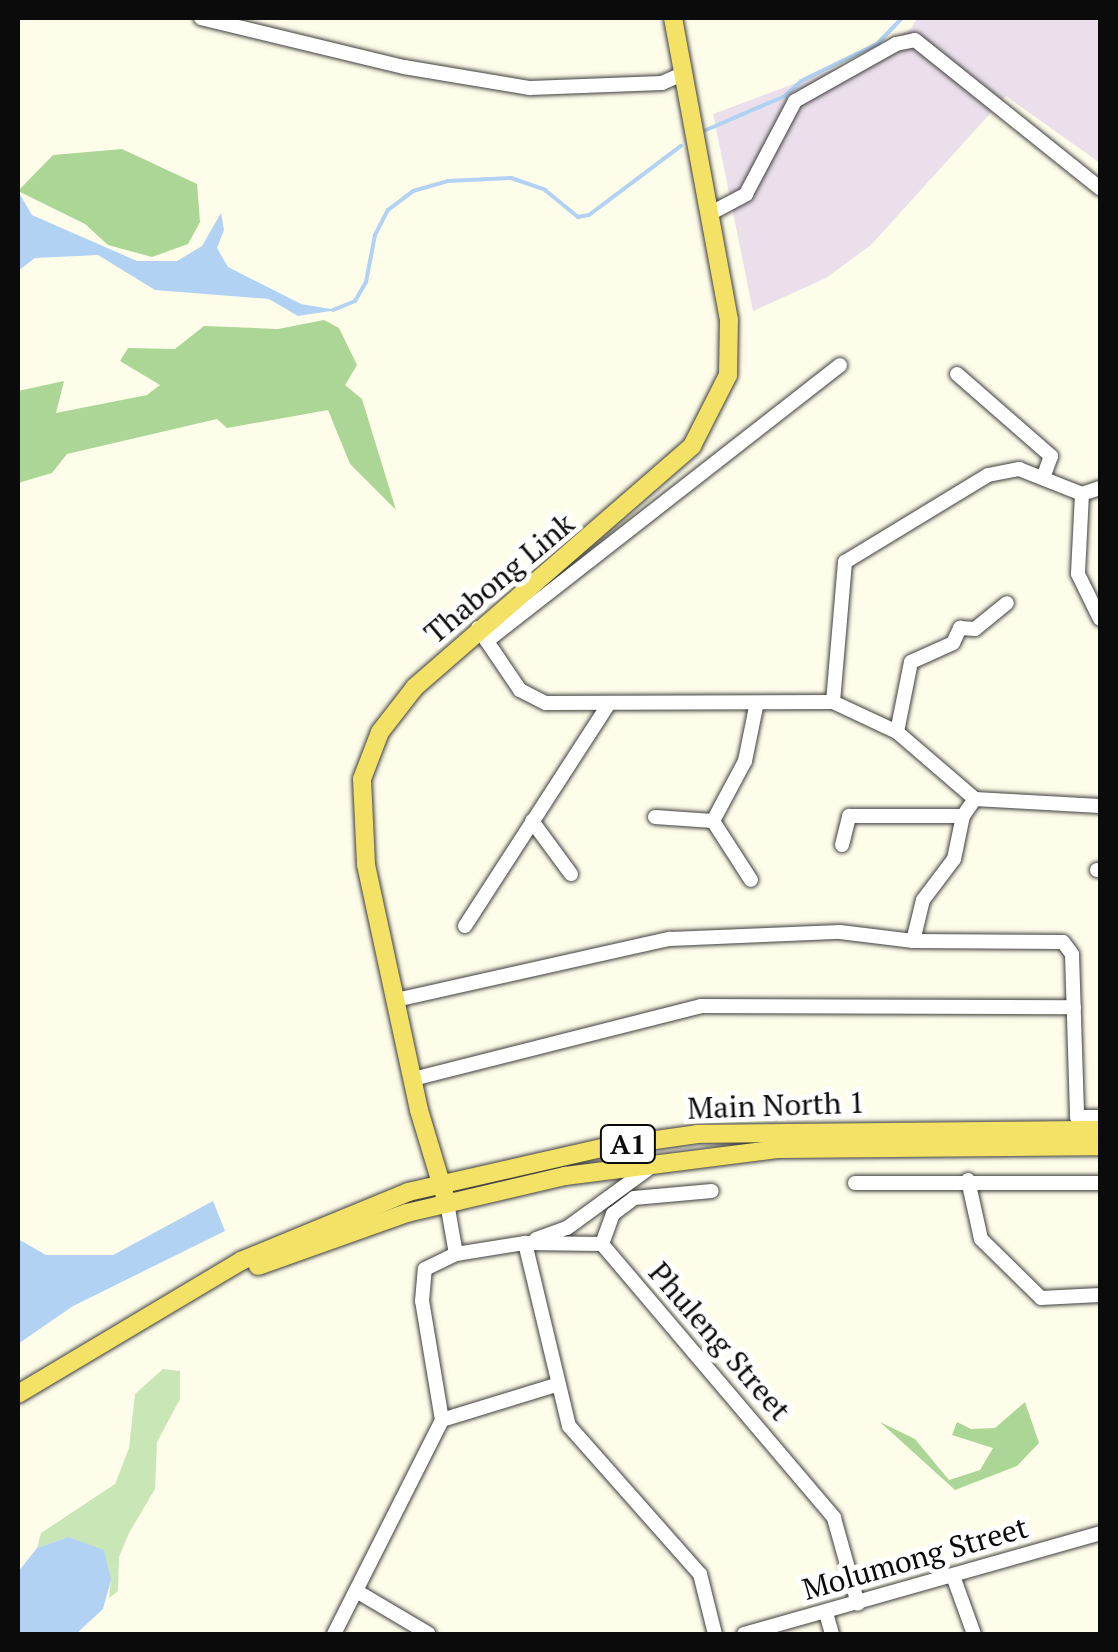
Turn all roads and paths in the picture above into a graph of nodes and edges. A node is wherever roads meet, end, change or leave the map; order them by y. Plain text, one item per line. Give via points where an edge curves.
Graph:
1 (201, 18) edge
2 (672, 18) edge
3 (682, 74) junction
4 (1100, 188) edge
5 (710, 212) junction
6 (840, 364) dead end
7 (958, 374) dead end
8 (1044, 474) junction
9 (1100, 488) edge
10 (1082, 494) junction
11 (1007, 603) dead end
12 (1100, 618) edge
13 (482, 634) junction
14 (833, 702) junction
15 (608, 706) junction
16 (756, 707) junction
17 (897, 732) junction
18 (975, 799) junction
19 (1100, 806) edge
20 (655, 816) dead end
21 (964, 816) junction
22 (532, 821) junction
23 (713, 821) junction
24 (842, 845) dead end
25 (571, 874) dead end
26 (750, 880) dead end
27 (465, 926) dead end
28 (912, 941) junction
29 (396, 1000) junction
30 (1074, 1007) junction
31 (413, 1079) junction
32 (1100, 1117) edge
33 (1100, 1130) edge
34 (1100, 1146) edge
35 (654, 1165) junction
36 (968, 1180) junction
37 (1100, 1183) edge
38 (856, 1184) dead end
39 (712, 1191) dead end
40 (444, 1194) junction
41 (526, 1243) junction
42 (602, 1244) junction
43 (456, 1254) junction
44 (1100, 1295) edge
45 (556, 1385) junction
46 (18, 1394) edge
47 (442, 1420) junction
48 (1100, 1533) edge
49 (953, 1576) junction
50 (358, 1592) junction
51 (858, 1604) junction
52 (826, 1614) junction
53 (334, 1634) edge
54 (429, 1634) edge
55 (715, 1634) edge
56 (744, 1634) edge
57 (832, 1634) edge
58 (974, 1634) edge

1 - 3 street via 404,67 530,88 662,82
2 - 3 main road, Thabong Link
3 - 5 main road, Thabong Link
4 - 5 street via 915,40 864,60 795,101 746,194
5 - 13 main road, Thabong Link via 732,351 710,417 650,486
6 - 13 street
7 - 8 street via 1051,456
8 - 10 street
8 - 14 street via 1019,469 988,475 845,562
9 - 10 street
10 - 12 street via 1078,574
11 - 17 street via 975,629 960,628 954,643 911,662
13 - 15 street via 520,690 546,703
13 - 29 main road, Thabong Link via 391,716 362,779 366,864
14 - 16 street
14 - 17 street
15 - 16 street
15 - 22 street
16 - 23 street via 744,761
17 - 18 street
18 - 19 street
18 - 21 street
20 - 23 street
21 - 24 street via 849,816
21 - 28 street via 954,859 923,900
22 - 25 street
22 - 27 street
23 - 26 street
28 - 29 street via 840,932 670,939
28 - 30 street via 1063,942 1072,954
29 - 31 main road, Thabong Link
30 - 31 street via 700,1006
30 - 32 street via 1077,1116
31 - 40 main road, Thabong Link
33 - 40 main road, Main North 1 / A1 via 697,1134
34 - 35 main road, Main North 1 / A1 via 831,1146
35 - 40 main road, Main North 1 / A1
35 - 41 street via 567,1228
36 - 37 street
36 - 38 street
36 - 44 street via 981,1239 1041,1298
39 - 42 street via 634,1198 613,1214
40 - 43 street
40 - 46 main road, Main North 1 / A1 via 183,1295
41 - 42 street
41 - 43 street
41 - 45 street
42 - 51 street, Phuleng Street via 834,1518
43 - 47 street via 425,1270 422,1301
45 - 47 street
45 - 55 street via 569,1426 708,1585
47 - 50 street
48 - 49 street, Molumong Street
49 - 51 street, Molumong Street
49 - 58 street
50 - 53 street
50 - 54 street
51 - 52 street, Molumong Street
52 - 56 street, Molumong Street
52 - 57 street

